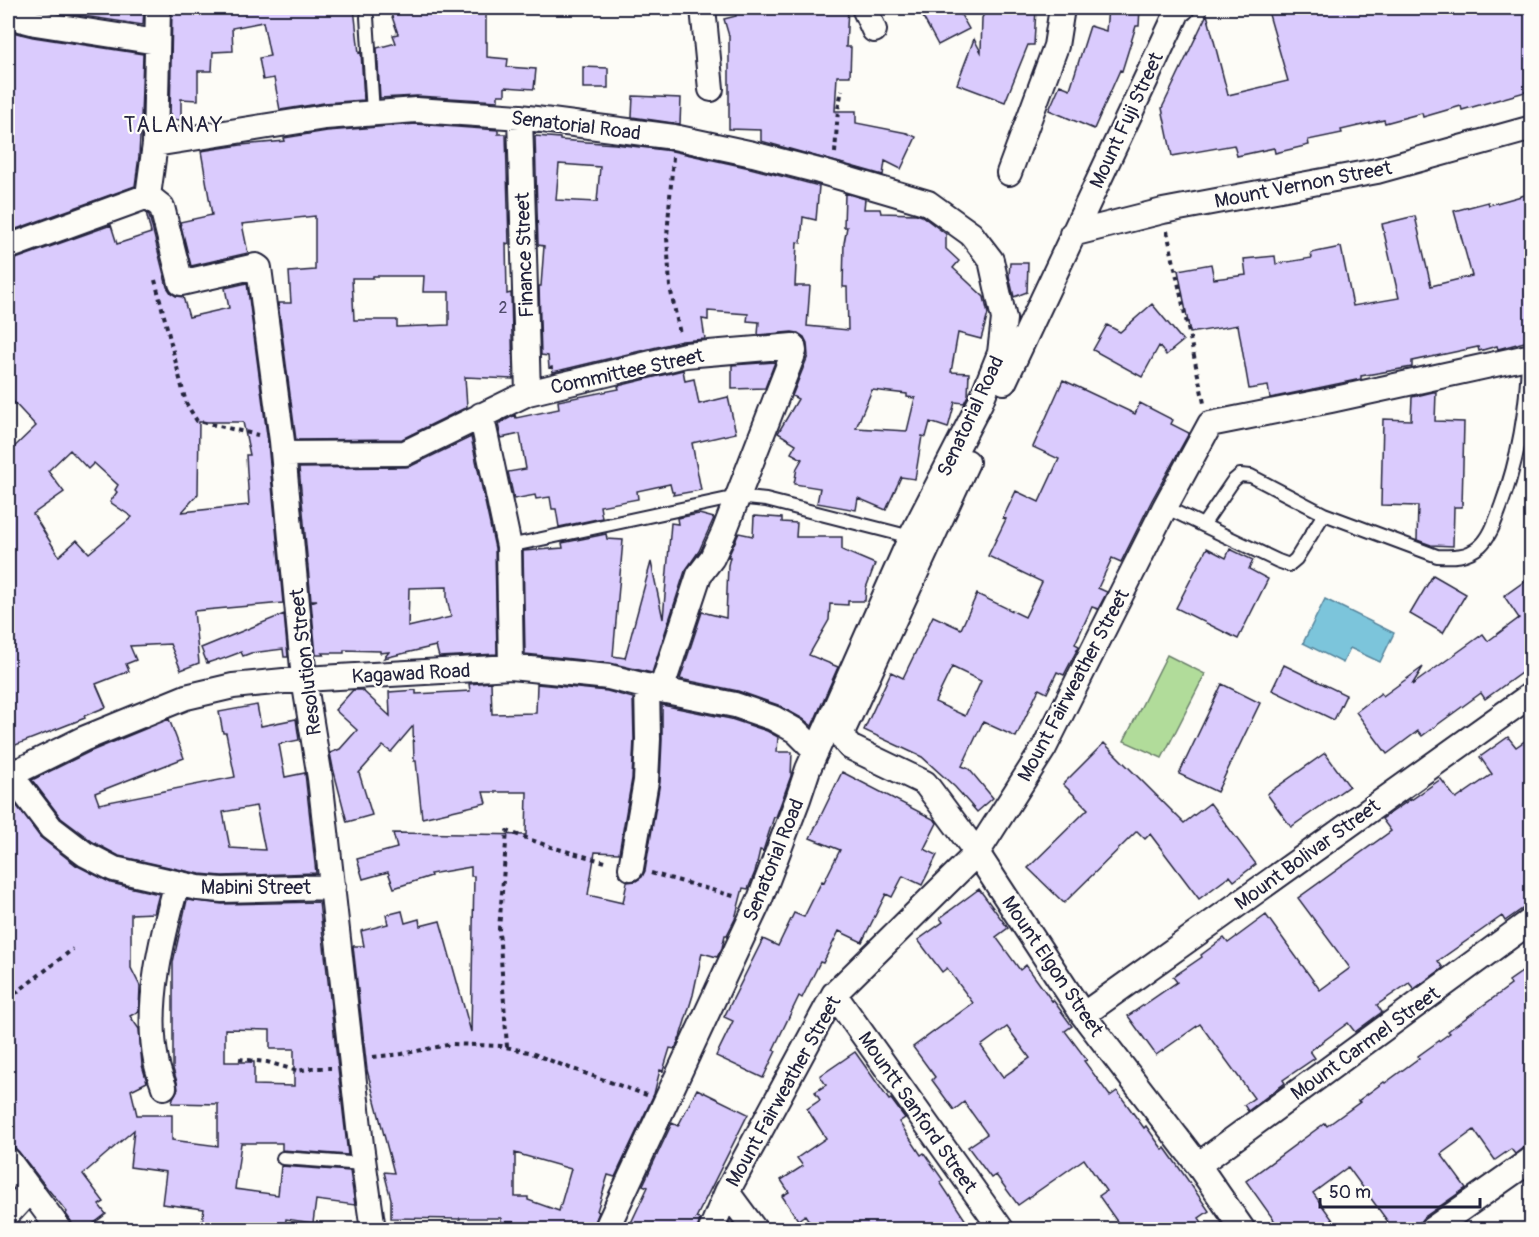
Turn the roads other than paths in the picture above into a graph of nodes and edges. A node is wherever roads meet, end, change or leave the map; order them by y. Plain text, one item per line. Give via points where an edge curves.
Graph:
1 (158, 8) edge
2 (703, 8) edge
3 (864, 8) edge
4 (1062, 8) edge
5 (1182, 8) edge
6 (8, 15) edge
7 (367, 17) dead end
8 (874, 30) dead end
9 (157, 42) junction
10 (711, 89) dead end
11 (373, 113) junction
12 (520, 117) junction
13 (1532, 128) edge
14 (155, 144) junction
15 (1009, 173) dead end
16 (148, 196) junction
17 (1072, 234) junction
18 (8, 247) edge
19 (1530, 357) edge
20 (528, 393) junction
21 (481, 415) junction
22 (283, 447) junction
23 (737, 497) junction
24 (1165, 507) junction
25 (1324, 514) junction
26 (1203, 525) junction
27 (911, 537) junction
28 (509, 546) junction
29 (511, 667) junction
30 (304, 678) junction
31 (654, 688) junction
32 (1532, 694) edge
33 (843, 730) joint
34 (815, 750) junction
35 (8, 773) edge
36 (977, 853) junction
37 (631, 868) road end
38 (177, 883) junction
39 (333, 887) junction
40 (1532, 920) edge
41 (834, 994) junction
42 (1083, 1015) junction
43 (164, 1087) dead end
44 (283, 1158) dead end
45 (1532, 1159) edge
46 (8, 1160) edge
47 (363, 1164) junction
48 (1198, 1165) junction
49 (30, 1190) junction
50 (727, 1192) junction
51 (8, 1214) edge
52 (60, 1230) edge
53 (373, 1230) edge
54 (606, 1230) edge
55 (711, 1230) edge
56 (755, 1230) edge
57 (1002, 1230) edge
58 (1243, 1230) edge
59 (1431, 1230) edge

1 - 9 street
2 - 10 street
3 - 8 street
4 - 15 street via 1056,46
5 - 17 street, Mount Fuji Street
6 - 9 street via 35,23
7 - 11 lane
9 - 14 street
11 - 12 street, Senatorial Road via 416,110
11 - 14 street, Senatorial Road
12 - 20 street, Finance Street
12 - 27 street, Senatorial Road via 674,137 753,154 928,203 971,234 991,260 1004,319 1000,352 980,403
13 - 17 street, Mount Vernon Street via 1377,171 1163,211
14 - 16 street
16 - 18 street
16 - 22 street, Resolution Street via 162,207 181,282 259,268
17 - 33 street, Mount Fuji Street
19 - 24 street, Mount Fairweather Street via 1210,424
19 - 25 lane via 1516,460 1495,522 1482,544 1455,557 1437,556
20 - 21 street, Committee Street
20 - 23 street, Committee Street via 685,355 793,346 768,423
21 - 22 street, Committee Street via 405,453
21 - 28 street
22 - 30 street, Resolution Street
23 - 27 lane via 766,500
23 - 28 lane
23 - 31 street, Committee Street via 712,558 699,575
24 - 26 lane
24 - 36 street, Mount Fairweather Street via 1044,748
25 - 26 lane via 1251,476 1240,475
25 - 26 lane via 1289,565
27 - 34 street, Senatorial Road
28 - 29 street
29 - 30 street, Kagawad Road
29 - 31 street, Kagawad Road via 609,677
30 - 35 street, Kagawad Road via 233,686 186,697
30 - 39 street, Resolution Street
31 - 34 street, Kagawad Road via 735,705 773,718 796,731
31 - 37 street, Committee Street via 646,781
32 - 42 street, Mount Bolivar Street
33 - 36 street, Mount Elgon Street via 850,747 925,783
34 - 54 street, Senatorial Road via 757,904
35 - 38 street, Mabini Street via 51,828 85,854 114,869
36 - 41 street, Mount Fairweather Street
36 - 42 street, Mount Elgon Street
38 - 39 street, Mabini Street via 222,890
38 - 43 street via 155,985 153,1026 156,1060
39 - 47 street, Resolution Street
40 - 48 street, Mount Carmel Street
41 - 50 street, Mount Fairweather Street
41 - 57 street, Mountt Sanford Street
42 - 48 street, Mount Elgon Street
44 - 47 lane
45 - 59 street
46 - 49 street
47 - 53 street, Resolution Street
48 - 58 street, Mount Elgon Street
49 - 51 street
49 - 52 street
50 - 55 street, Mount Fairweather Street
50 - 56 street

